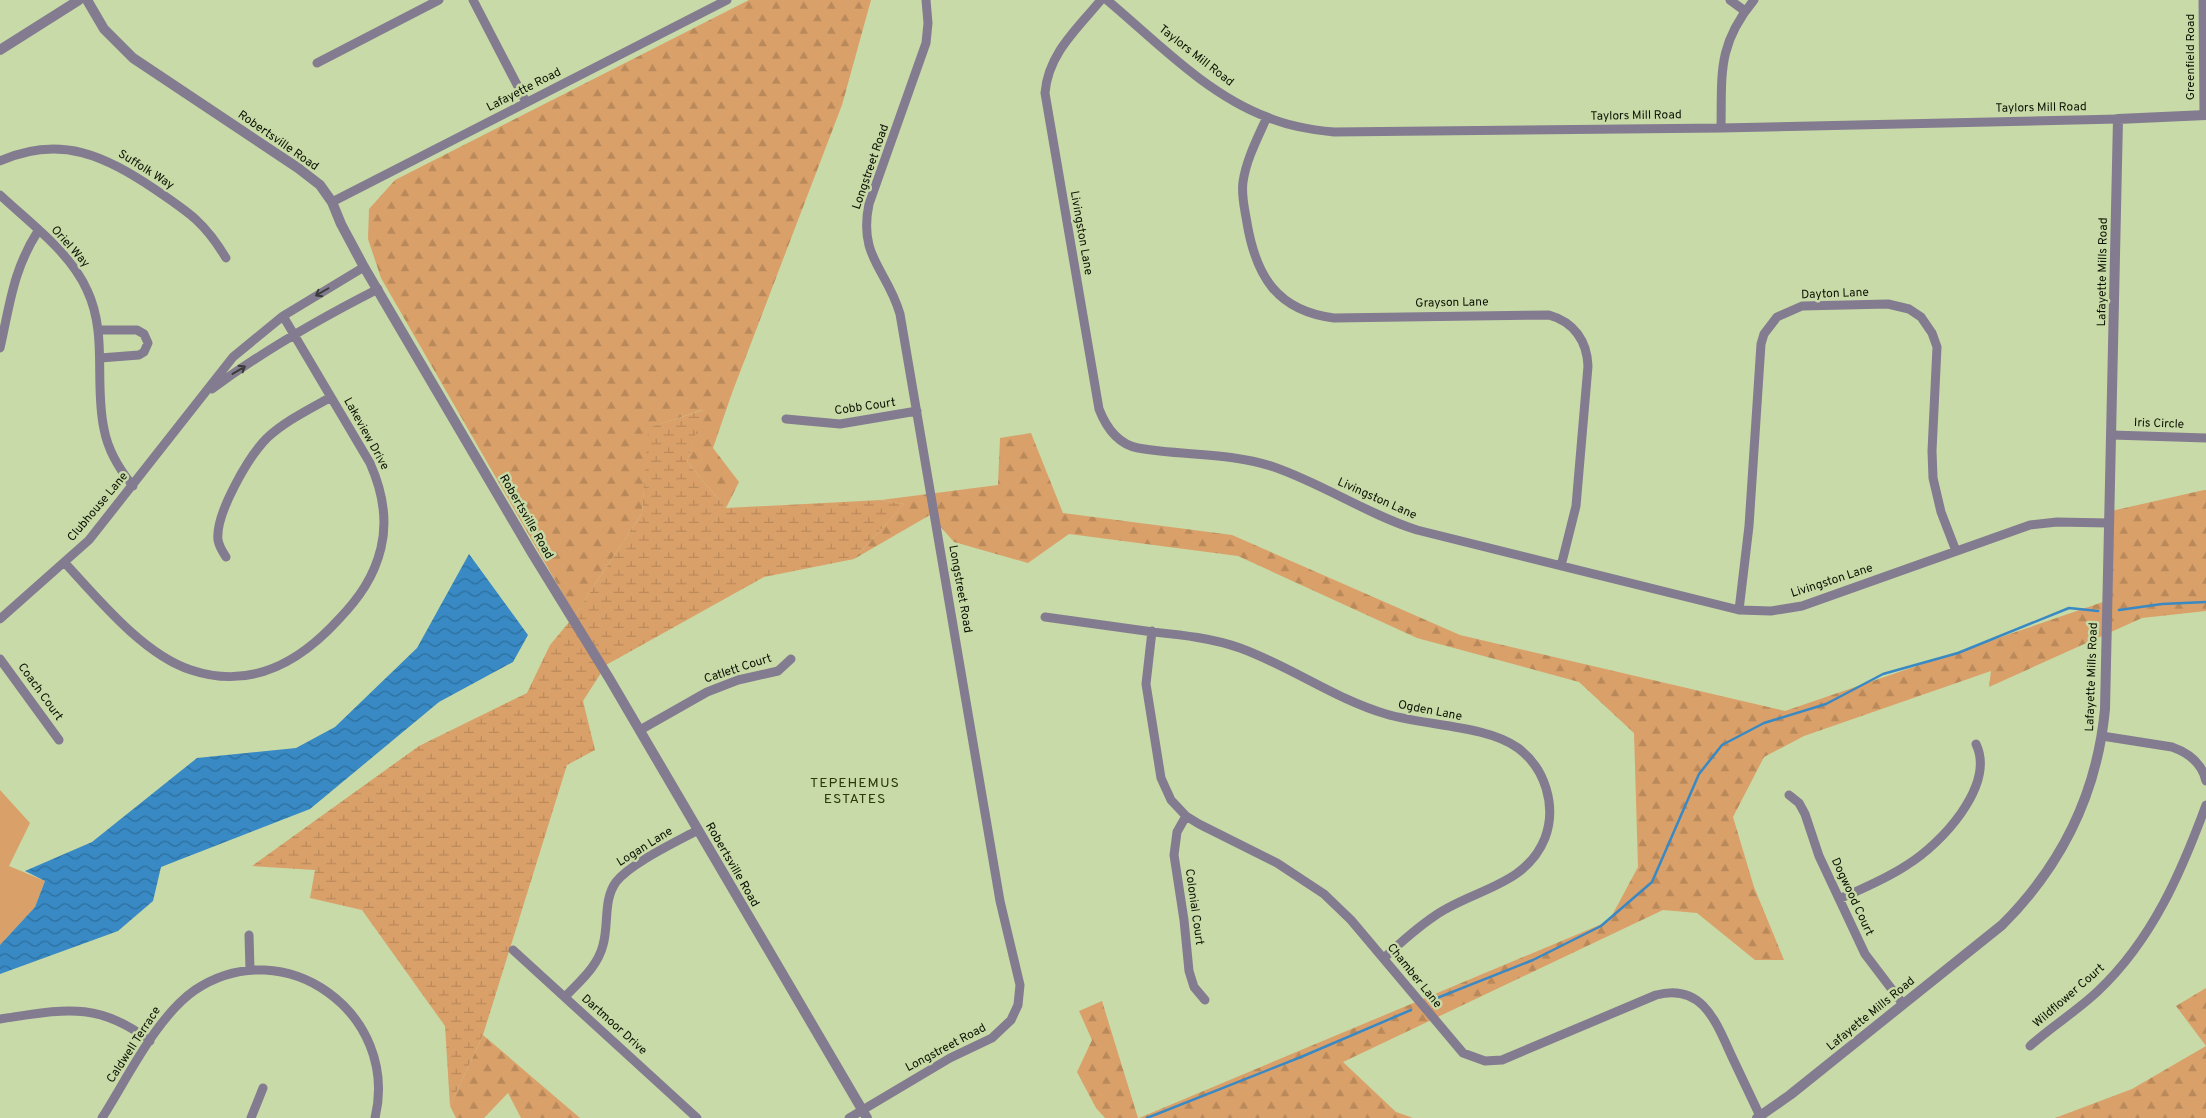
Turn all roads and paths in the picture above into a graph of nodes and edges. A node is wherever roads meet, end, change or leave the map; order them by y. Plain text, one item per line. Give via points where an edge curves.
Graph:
1 (79, 0) edge
2 (87, 0) edge
3 (439, 0) edge
4 (473, 0) edge
5 (727, 0) edge
6 (926, 0) edge
7 (1101, 0) edge
8 (1107, 0) edge
9 (1730, 0) edge
10 (1754, 0) edge
11 (2204, 5) edge
12 (1745, 11) junction
13 (0, 50) edge
14 (317, 63) dead end
15 (526, 102) junction
16 (2205, 115) edge
17 (1267, 117) junction
18 (2118, 119) junction
19 (1721, 128) junction
20 (0, 161) edge
21 (0, 195) edge
22 (332, 202) junction
23 (38, 231) junction
24 (226, 258) dead end
25 (364, 267) junction
26 (378, 289) junction
27 (283, 316) junction
28 (99, 330) junction
29 (295, 336) junction
30 (0, 348) edge
31 (100, 358) junction
32 (331, 397) junction
33 (200, 398) junction
34 (917, 411) junction
35 (786, 419) dead end
36 (2112, 435) junction
37 (2206, 438) edge
38 (133, 486) junction
39 (2109, 523) junction
40 (1956, 551) junction
41 (226, 557) dead end
42 (65, 563) junction
43 (1561, 566) junction
44 (1739, 610) junction
45 (1045, 617) dead end
46 (0, 619) edge
47 (1152, 632) junction
48 (0, 659) edge
49 (791, 659) dead end
50 (640, 730) junction
51 (2102, 736) junction
52 (59, 740) dead end
53 (1976, 744) dead end
54 (2206, 781) edge
55 (1790, 795) dead end
56 (2206, 805) edge
57 (1186, 816) junction
58 (698, 830) junction
59 (1839, 899) junction
60 (248, 934) dead end
61 (514, 950) dead end
62 (1384, 958) junction
63 (250, 970) junction
64 (565, 997) junction
65 (1205, 1000) dead end
66 (1903, 1004) junction
67 (0, 1019) edge
68 (150, 1041) junction
69 (2030, 1046) dead end
70 (262, 1088) dead end
71 (864, 1114) edge
72 (1758, 1117) edge
73 (102, 1118) edge
74 (251, 1118) edge
75 (375, 1118) edge
76 (697, 1118) edge
77 (849, 1118) edge

1 - 13 street
2 - 22 street, Robertsville Road via 104,29 133,58 298,168 320,185
3 - 14 street
4 - 15 street
5 - 15 street, Lafayette Road
6 - 34 street, Longstreet Road via 926,43 869,204 866,230 872,258 893,293 900,314
7 - 43 street, Livingston Lane via 1056,56 1048,73 1045,93 1099,409 1116,438 1130,446 1234,458 1272,466 1396,524
8 - 17 street, Taylors Mill Road via 1211,86
9 - 12 street
10 - 12 street
11 - 16 street, Greenfield Road
12 - 19 street via 1730,36 1723,59
15 - 22 street, Lafayette Road
16 - 18 street, Taylors Mill Road
17 - 19 street, Taylors Mill Road via 1318,130 1354,134
17 - 43 street, Grayson Lane via 1245,171 1243,198 1257,265 1269,284 1288,302 1309,313 1334,318 1549,315 1571,326 1582,339 1588,366 1578,491
18 - 19 street, Taylors Mill Road
18 - 36 street, Lafayette Mills Road
20 - 24 street, Suffolk Way via 20,153 51,149 99,156 127,170 194,216 212,234
21 - 23 street, Oriel Way
22 - 25 street, Robertsville Road
23 - 28 street, Oriel Way via 62,254 82,281 93,304
23 - 30 street via 17,271
25 - 26 street, Robertsville Road
25 -> 27 street, Clubhouse Lane
26 - 29 street, Clubhouse Lane
26 - 50 street, Robertsville Road
27 - 29 street, Lakeview Drive
27 - 33 street, Clubhouse Lane via 233,357
28 - 31 street, Oriel Way
28 - 31 street via 136,330 144,334 148,343 139,355
29 - 32 street, Lakeview Drive
33 -> 29 street, Clubhouse Lane via 231,374
31 - 38 street, Oriel Way via 104,430 114,459
32 - 41 street via 274,432 245,466 219,525 218,540
32 - 42 street, Lakeview Drive via 377,480 383,509 382,539 375,567 362,593 323,637 296,658 275,668 246,675 211,675 182,667 150,648
33 - 38 street, Clubhouse Lane
34 - 35 street, Cobb Court via 840,424
34 - 71 street, Longstreet Road via 1000,902 1020,994 1017,1010 1000,1032 950,1058
36 - 37 street, Iris Circle
36 - 39 street, Lafayette Mills Road
38 - 42 street, Clubhouse Lane via 98,531
39 - 40 street, Livingston Lane via 2030,525
39 - 51 street, Lafayette Mills Road
40 - 44 street, Livingston Lane via 1802,606 1771,611
40 - 44 street, Dayton Lane via 1941,512 1933,478 1936,348 1929,326 1917,314 1897,305 1792,309 1771,323 1761,344 1749,526
42 - 46 street, Clubhouse Lane
43 - 44 street, Livingston Lane
45 - 47 street, Ogden Lane
47 - 57 street, Chamber Lane via 1146,684 1161,778 1171,800
47 - 62 street, Ogden Lane via 1201,638 1239,648 1385,714 1496,736 1518,748 1536,766 1546,789 1549,808 1545,836 1534,858 1510,880 1437,914
48 - 52 street, Coach Court
49 - 50 street, Catlett Court via 778,671 738,680 707,692
50 - 58 street, Robertsville Road
51 - 54 street via 2182,750 2196,761
51 - 66 street, Lafayette Mills Road via 2080,816 2040,884 2002,925
53 - 59 street via 1980,755 1979,778 1969,801 1948,829 1907,866
55 - 59 street, Dogwood Court via 1805,814 1819,856
56 - 69 street, Wildflower Court via 2178,878 2138,944 2098,990
57 - 62 street, Chamber Lane via 1304,879 1339,908
57 - 65 street, Colonial Court via 1177,832 1174,855 1189,971 1194,987
58 - 64 street, Logan Lane via 617,880 610,894 599,957
58 - 71 street, Robertsville Road
59 - 66 street, Dogwood Court via 1865,954
60 - 63 street
61 - 64 street, Dartmoor Drive
62 - 72 street, Chamber Lane via 1457,1047 1485,1061 1510,1058 1656,994 1670,992 1689,996 1712,1016
63 - 68 street, Caldwell Terrace via 223,977 195,990 175,1006
63 - 75 street, Caldwell Terrace via 284,973 311,982 334,996 352,1014 366,1036 376,1062 379,1093
64 - 76 street, Dartmoor Drive
66 - 72 street, Lafayette Mills Road
67 - 68 street via 52,1011 96,1012 119,1020
68 - 73 street, Caldwell Terrace
70 - 74 street
71 - 77 street

